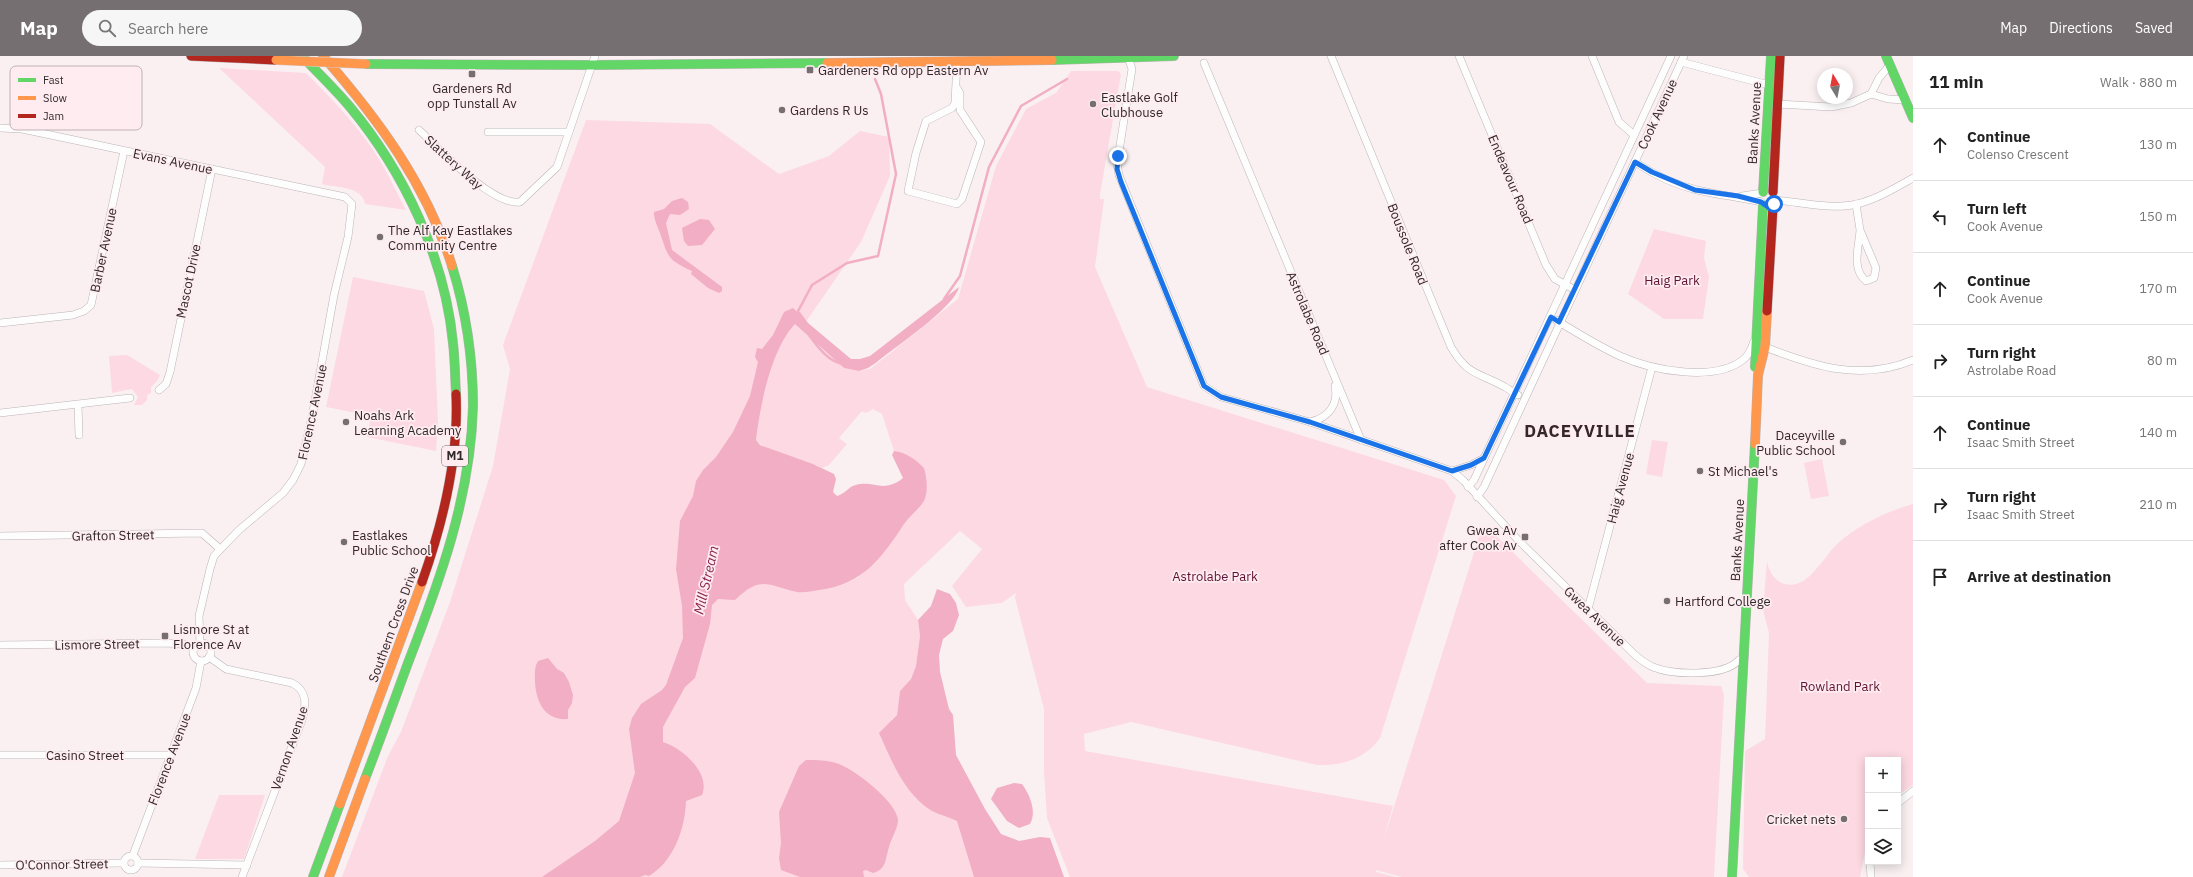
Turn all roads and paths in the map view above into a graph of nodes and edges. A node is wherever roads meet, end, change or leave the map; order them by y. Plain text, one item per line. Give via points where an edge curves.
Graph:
1 (191, 56) edge
2 (302, 56) edge
3 (323, 56) edge
4 (1174, 56) edge
5 (1331, 56) edge
6 (1459, 56) edge
7 (1592, 56) edge
8 (1671, 56) edge
9 (1771, 56) edge
10 (1780, 56) edge
11 (1128, 57) edge
12 (781, 59) edge
13 (1682, 59) edge
14 (594, 60) edge
15 (1888, 60) edge
16 (957, 61) junction
17 (1204, 63) dead end
18 (1769, 85) junction
19 (957, 88) junction
20 (1871, 94) junction
21 (1905, 100) junction
22 (1778, 104) junction
23 (1913, 118) edge
24 (0, 128) edge
25 (10, 128) edge
26 (27, 130) edge
27 (419, 130) dead end
28 (488, 132) dead end
29 (569, 132) junction
30 (1634, 135) junction
31 (124, 150) junction
32 (1635, 162) junction
33 (212, 169) junction
34 (1913, 178) edge
35 (345, 197) joint
36 (1767, 199) junction
37 (1856, 204) junction
38 (1860, 230) junction
39 (1565, 285) junction
40 (1575, 290) junction
41 (1551, 317) junction
42 (1559, 322) junction
43 (0, 323) edge
44 (1756, 337) junction
45 (1765, 347) junction
46 (1913, 360) edge
47 (1652, 367) junction
48 (1333, 374) junction
49 (159, 390) dead end
50 (1514, 394) junction
51 (130, 398) dead end
52 (1524, 399) junction
53 (78, 406) junction
54 (0, 413) edge
55 (1310, 422) junction
56 (80, 435) dead end
57 (1361, 440) junction
58 (1484, 458) junction
59 (1452, 471) junction
60 (1468, 487) junction
61 (1477, 497) junction
62 (0, 536) edge
63 (220, 549) junction
64 (1588, 609) junction
65 (0, 645) edge
66 (197, 645) junction
67 (209, 657) junction
68 (1739, 660) junction
69 (201, 661) junction
70 (0, 755) edge
71 (170, 755) junction
72 (1913, 791) edge
73 (1901, 801) edge
74 (133, 855) junction
75 (138, 862) junction
76 (123, 863) junction
77 (247, 864) junction
78 (0, 865) edge
79 (1870, 865) edge
80 (128, 869) junction
81 (126, 877) edge
82 (242, 877) edge
83 (313, 877) edge
84 (329, 877) edge
85 (1731, 877) edge
86 (1871, 877) edge

1 - 14 main road, bridge via 366,64
2 - 83 main road, Southern Cross Drive / M1 via 323,76 368,129 390,161 412,202 442,280 453,337 458,392 454,460 436,543
3 - 84 main road, M1 via 362,99 402,154 432,210 464,310 472,385 472,425 468,464 453,538
4 - 11 main road
5 - 50 street, Boussole Road via 1451,347 1471,373 1505,387
6 - 39 street, Endeavour Road via 1546,265 1555,279
7 - 30 street via 1619,122
8 - 30 street, Cook Avenue
9 - 18 main road, Banks Avenue
10 - 22 main road, Banks Avenue
11 - 16 main road
11 - 55 street via 1132,69 1117,164 1118,175 1204,386 1221,397
12 - 14 main road
12 - 16 main road
13 - 18 street
13 - 32 street, Cook Avenue
14 - 29 street
15 - 20 street
15 - 21 main road
16 - 19 street
17 - 48 street, Astrolabe Road
18 - 36 main road, Banks Avenue
19 - 19 street via 960,93 960,110 981,142 962,199 957,204 908,191 926,121 952,108
20 - 21 street
20 - 22 street via 1851,103 1831,107
21 - 23 main road
22 - 36 main road, Banks Avenue
24 - 25 street, Evans Avenue
26 - 31 street, Evans Avenue
27 - 29 street, Slattery Way via 489,193 515,203 520,202 557,167
28 - 29 street
30 - 39 street, Cook Avenue
31 - 33 street, Evans Avenue
31 - 43 street, Barber Avenue via 90,304 84,311 73,316
32 - 36 street via 1695,190
32 - 40 street, Cook Avenue
33 - 35 street, Evans Avenue
33 - 49 street, Mascot Drive via 170,372 166,384
34 - 37 street via 1883,194
35 - 63 street, Florence Avenue via 350,200 353,209 301,464 283,494
36 - 37 street via 1832,205
36 - 44 main road, Banks Avenue
36 - 45 main road, Banks Avenue
37 - 38 street
38 - 38 street via 1857,264 1860,276 1866,281 1874,278 1876,268
39 - 40 street, Endeavour Road
39 - 41 street, Cook Avenue
40 - 42 street, Cook Avenue
41 - 42 street
41 - 50 street, Cook Avenue
42 - 47 street via 1610,351
42 - 52 street, Cook Avenue
44 - 47 street via 1743,360 1723,369 1687,372
44 - 68 main road, Banks Avenue
45 - 46 street via 1829,369 1855,372 1901,365
45 - 85 main road, Banks Avenue via 1758,375 1734,865
47 - 64 street, Haig Avenue
48 - 55 street via 1337,393 1334,406 1321,420
48 - 57 street, Astrolabe Road
50 - 52 street, Boussole Road
50 - 58 street, Cook Avenue
51 - 53 street
52 - 61 street, Cook Avenue
53 - 54 street
53 - 56 street
55 - 57 street
57 - 59 street
58 - 59 street
58 - 60 street, Cook Avenue
59 - 60 street
60 - 61 street
61 - 64 street, Gwea Avenue
62 - 63 street, Grafton Street via 202,533
63 - 66 street, Florence Avenue via 211,563 198,624
64 - 68 street, Gwea Avenue via 1648,665 1663,670 1707,672 1726,669
65 - 66 street, Lismore Street
66 - 67 street via 206,644 210,648
66 - 69 street via 194,656
67 - 69 street
67 - 77 street, Vernon Avenue via 226,669 292,683 305,696 302,720
68 - 85 main road, Banks Avenue via 1728,863
69 - 71 street, Florence Avenue via 196,688
70 - 71 street, Casino Street
71 - 74 street, Florence Avenue
72 - 73 street
74 - 75 street
74 - 76 street via 126,856
75 - 77 street
75 - 80 street via 135,869
76 - 78 street, O'Connor Street
76 - 80 street
77 - 82 street, Vernon Avenue
79 - 86 street
80 - 81 street

